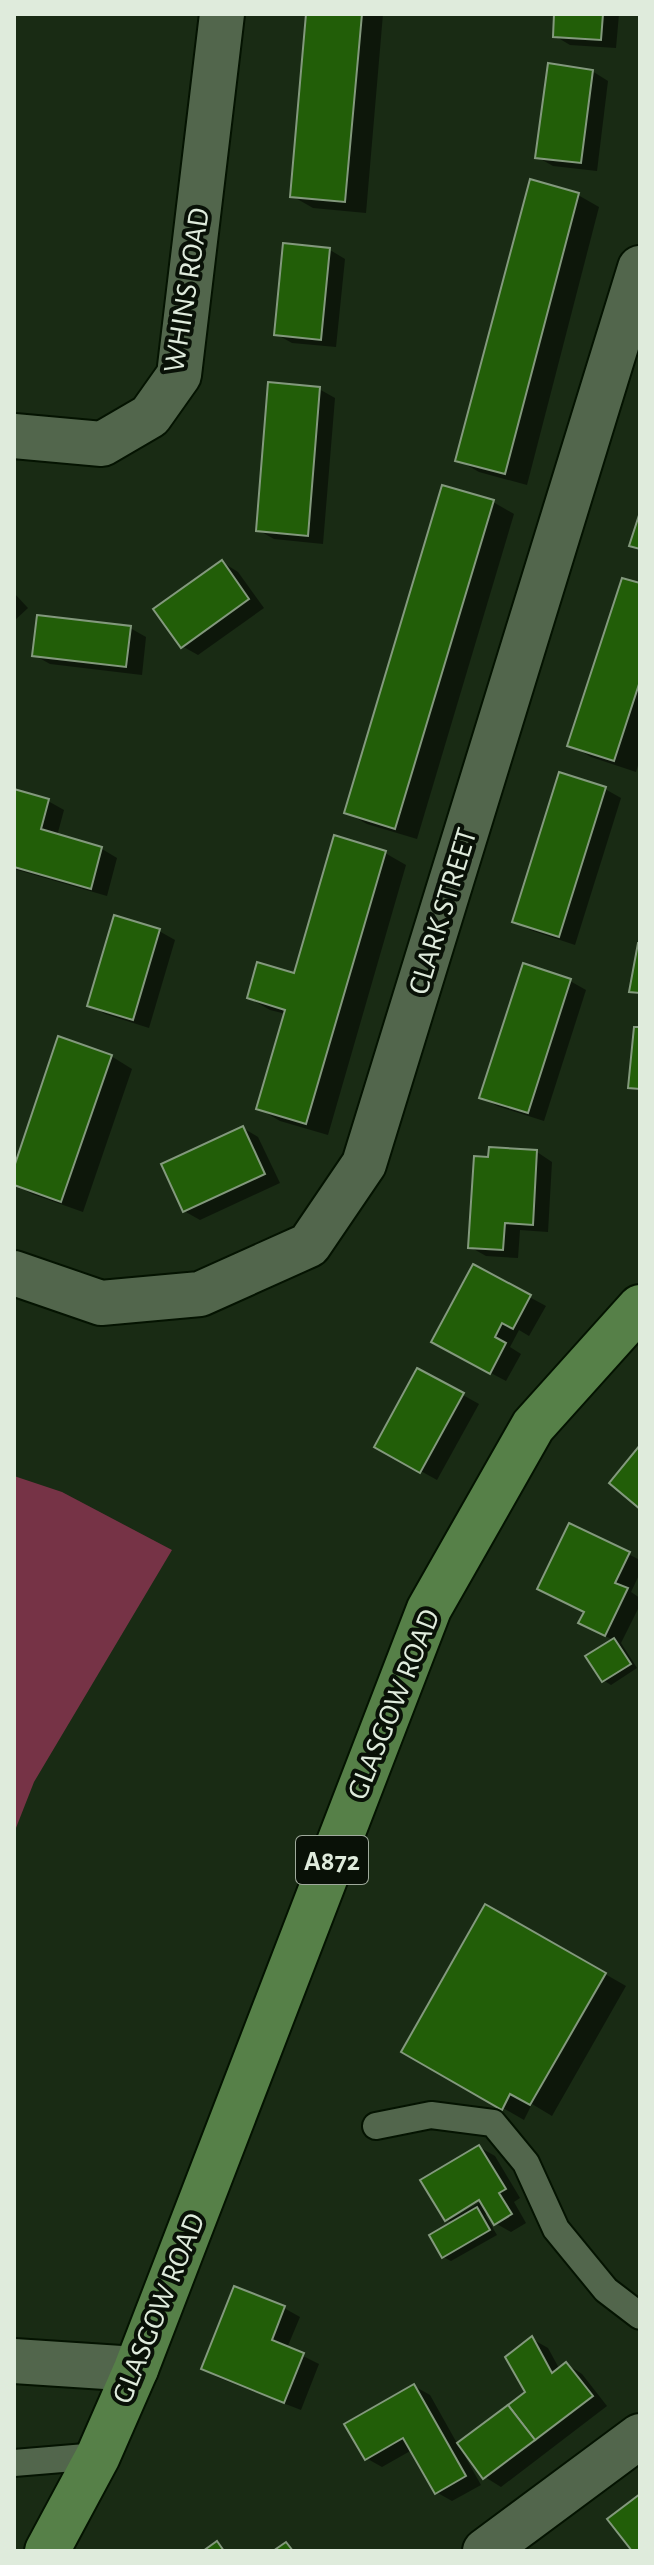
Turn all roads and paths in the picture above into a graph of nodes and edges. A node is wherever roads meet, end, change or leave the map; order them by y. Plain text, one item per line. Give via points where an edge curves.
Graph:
1 (222, 14) edge
2 (640, 268) edge
3 (14, 436) edge
4 (14, 1273) edge
5 (640, 1307) edge
6 (376, 2126) dead end
7 (640, 2316) edge
8 (14, 2361) edge
9 (136, 2369) junction
10 (640, 2436) edge
11 (98, 2456) junction
12 (14, 2463) edge
13 (47, 2551) edge
14 (72, 2551) edge
15 (485, 2551) edge

1 - 3 street, WHINS ROAD via 179,375 150,416 102,444
2 - 4 street, CLARK STREET via 364,1164 309,1245 200,1294 101,1303
5 - 9 main road, GLASGOW ROAD / A872 via 533,1426 429,1609
6 - 7 lane via 431,2115 493,2123 526,2163 556,2229 606,2290
8 - 9 street
9 - 11 main road, GLASGOW ROAD / A872
10 - 15 street
11 - 12 lane
11 - 13 main road, GLASGOW ROAD / A872
11 - 14 main road, GLASGOW ROAD / A872

